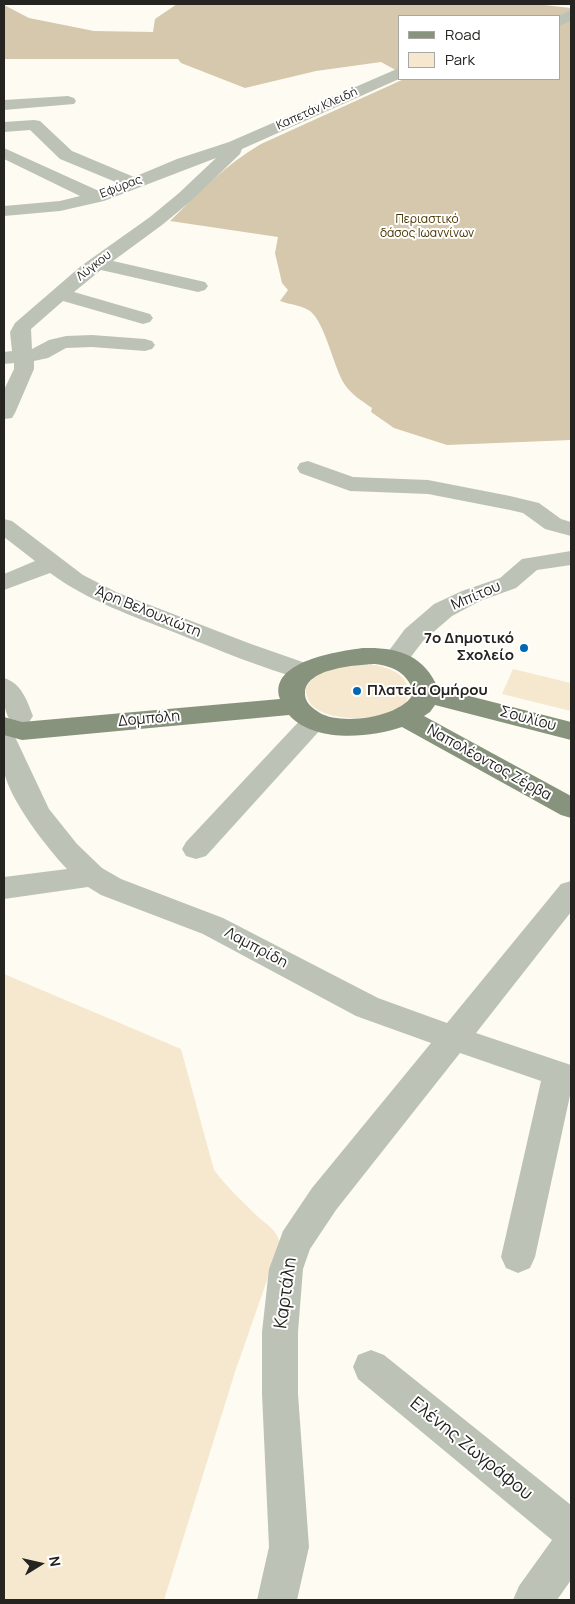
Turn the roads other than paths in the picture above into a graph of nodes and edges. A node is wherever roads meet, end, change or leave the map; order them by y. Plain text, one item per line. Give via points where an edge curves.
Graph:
1 (571, 15) edge
2 (560, 21) edge
3 (398, 73) edge
4 (68, 102) dead end
5 (4, 105) edge
6 (4, 127) edge
7 (235, 146) junction
8 (4, 153) edge
9 (134, 183) junction
10 (98, 197) junction
11 (4, 211) edge
12 (97, 263) junction
13 (198, 286) dead end
14 (59, 294) junction
15 (143, 318) dead end
16 (145, 345) dead end
17 (14, 357) edge
18 (4, 413) edge
19 (308, 468) dead end
20 (571, 529) edge
21 (6, 531) edge
22 (571, 558) edge
23 (52, 563) junction
24 (4, 583) edge
25 (395, 660) junction
26 (4, 687) edge
27 (426, 694) junction
28 (301, 697) junction
29 (406, 718) junction
30 (9, 722) edge
31 (571, 731) edge
32 (4, 741) edge
33 (571, 808) edge
34 (196, 850) dead end
35 (92, 876) junction
36 (4, 888) edge
37 (571, 892) edge
38 (453, 1038) junction
39 (565, 1076) edge
40 (518, 1257) dead end
41 (370, 1367) dead end
42 (571, 1530) edge
43 (571, 1547) edge
44 (278, 1600) edge
45 (533, 1600) edge

1 - 2 street
3 - 7 street, Καπετάν Κλειδή
4 - 5 street
6 - 9 street via 34,125 66,155
7 - 9 street, Εφύρας
7 - 12 street, Λύγκου via 156,221
8 - 10 street
9 - 10 street, Εφύρας
10 - 11 street, Εφύρας via 60,206
12 - 13 street
12 - 14 street, Λύγκου
14 - 15 street
14 - 17 street, Λύγκου via 22,327
16 - 17 street via 66,342 56,344 41,354
17 - 18 street, Λύγκου via 25,363
19 - 20 street via 350,484 428,487 529,507 553,524
21 - 23 street, Άρη Βελουχιώτη
22 - 25 street, Μπίτου via 530,564 508,583 443,610 414,635
23 - 24 street
23 - 28 street, Άρη Βελουχιώτη via 107,597 233,646
25 - 27 main road via 418,674 425,684
25 - 28 main road via 376,656 321,664
26 - 30 street via 13,698
27 - 29 main road via 416,710
27 - 31 main road, Σουλίου
28 - 29 main road via 335,726 366,726
28 - 30 main road, Δομπόλη via 22,730
28 - 34 street
29 - 33 main road, Ναπολέοντος Ζέρβα
32 - 35 street, Λαμπρίδη via 39,814 67,851
35 - 36 street
35 - 38 street, Λαμπρίδη via 111,887 213,926 367,1007
37 - 38 street, Καρτάλη
38 - 39 street, Λαμπρίδη
38 - 44 street, Καρτάλη via 319,1206 290,1254 282,1308 280,1361 289,1554
39 - 40 street
41 - 42 street, Ελένης Ζωγράφου
43 - 45 street

